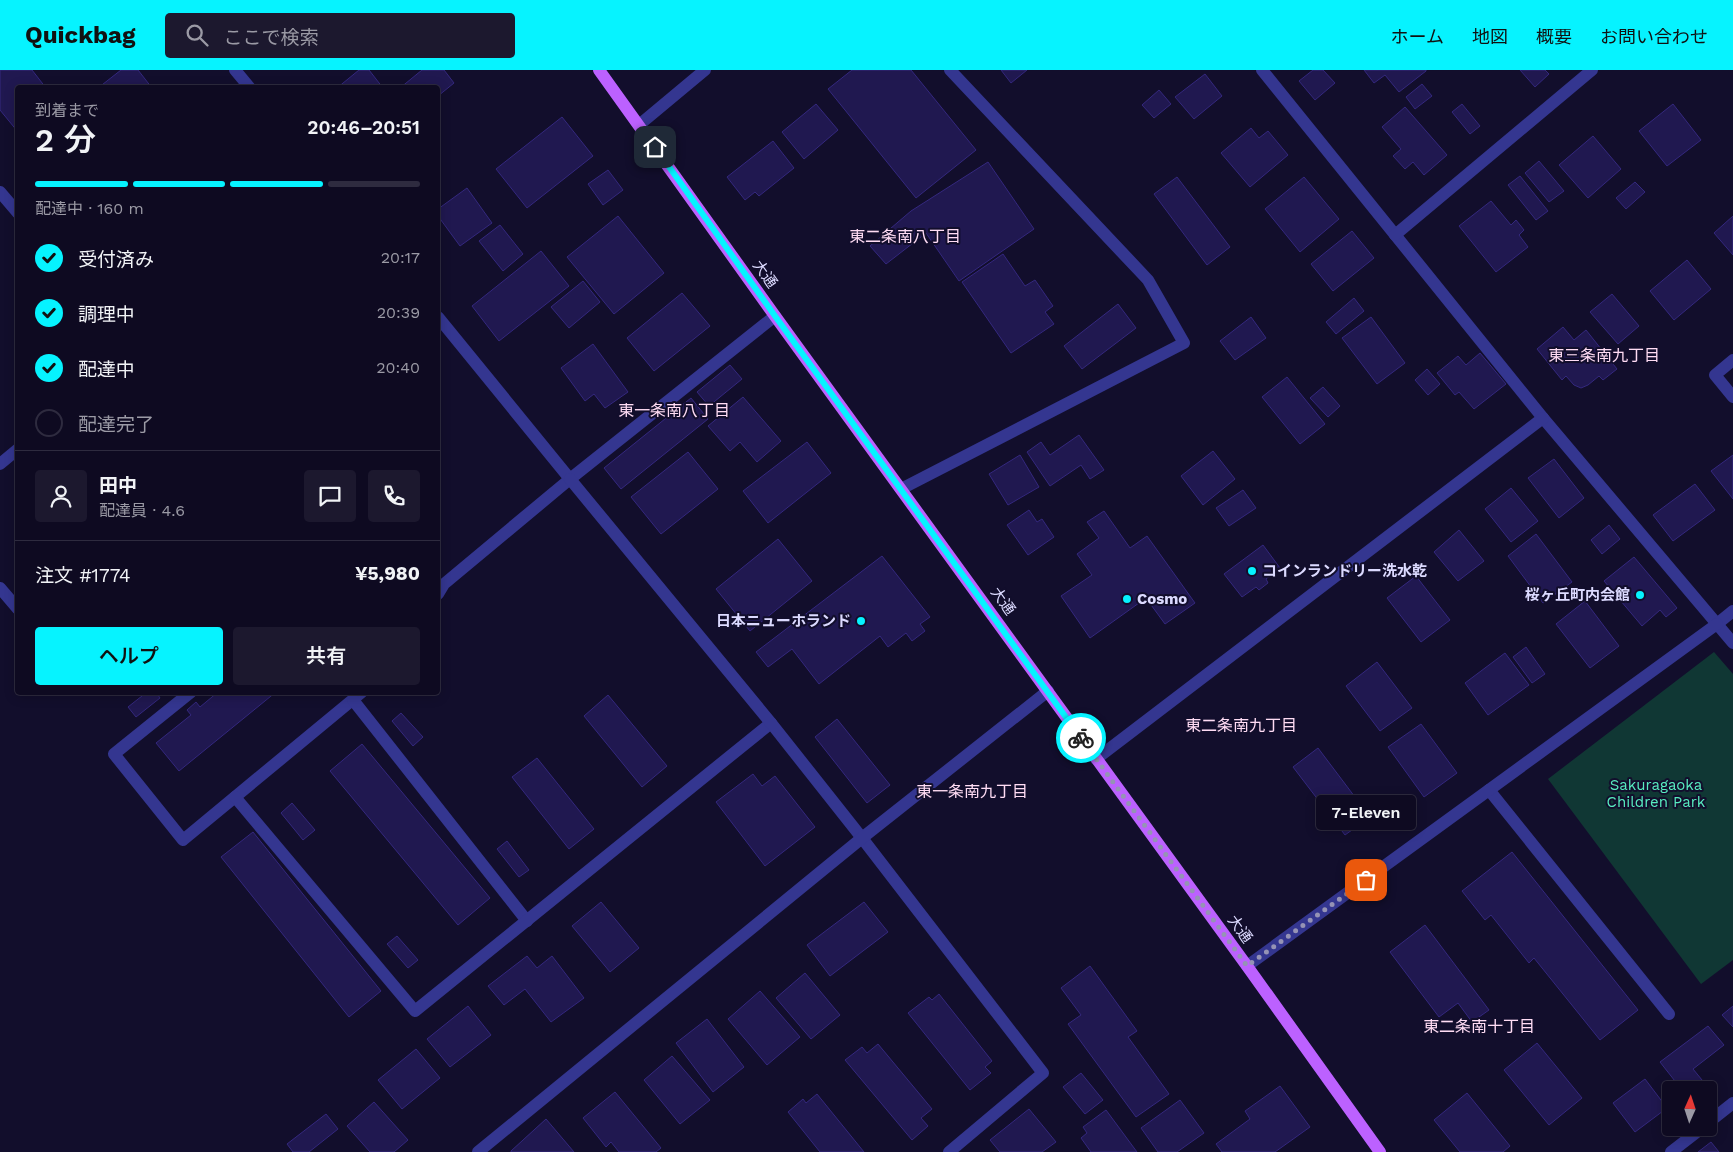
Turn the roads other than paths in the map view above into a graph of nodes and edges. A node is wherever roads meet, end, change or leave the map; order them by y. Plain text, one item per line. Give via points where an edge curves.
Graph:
1 (235, 70) edge
2 (599, 70) edge
3 (705, 70) edge
4 (950, 70) edge
5 (1262, 70) edge
6 (1592, 70) edge
7 (248, 85) edge
8 (639, 125) junction
9 (0, 192) edge
10 (15, 210) edge
11 (1395, 235) junction
12 (775, 316) junction
13 (440, 320) edge
14 (1733, 360) edge
15 (1733, 397) edge
16 (1543, 418) junction
17 (15, 452) edge
18 (0, 464) edge
19 (570, 479) junction
20 (901, 489) junction
21 (0, 588) edge
22 (440, 591) edge
23 (15, 606) edge
24 (1733, 611) edge
25 (1717, 624) junction
26 (1733, 643) edge
27 (1048, 690) junction
28 (187, 695) edge
29 (357, 696) edge
30 (771, 723) junction
31 (1096, 759) junction
32 (1490, 790) junction
33 (235, 797) junction
34 (862, 838) junction
35 (527, 921) junction
36 (1247, 966) junction
37 (1669, 1014) dead end
38 (1733, 1103) edge
39 (1718, 1115) edge
40 (1692, 1136) edge
41 (478, 1152) edge
42 (949, 1152) edge
43 (1380, 1152) edge
44 (1671, 1152) edge

1 - 7 street
2 - 8 main road, 大通
3 - 8 street
4 - 20 street via 1148,280 1184,343
5 - 11 street
6 - 11 street
8 - 12 main road, 大通
9 - 10 street
11 - 16 street
12 - 19 street
12 - 20 main road, 大通
13 - 19 street
14 - 15 street via 1715,375
16 - 25 street
16 - 31 street
17 - 18 street
19 - 22 street
19 - 30 street
20 - 27 main road, 大通
21 - 23 street
24 - 25 street
25 - 26 street
25 - 32 street
27 - 31 main road, 大通
27 - 34 street
28 - 33 street via 114,754 183,840
29 - 33 street
29 - 35 street
30 - 34 street
30 - 35 street
31 - 36 main road, 大通
32 - 36 street
32 - 37 street
33 - 35 street via 415,1011
34 - 41 street
34 - 42 street via 1043,1073
36 - 43 main road, 大通
38 - 39 street
40 - 44 street

